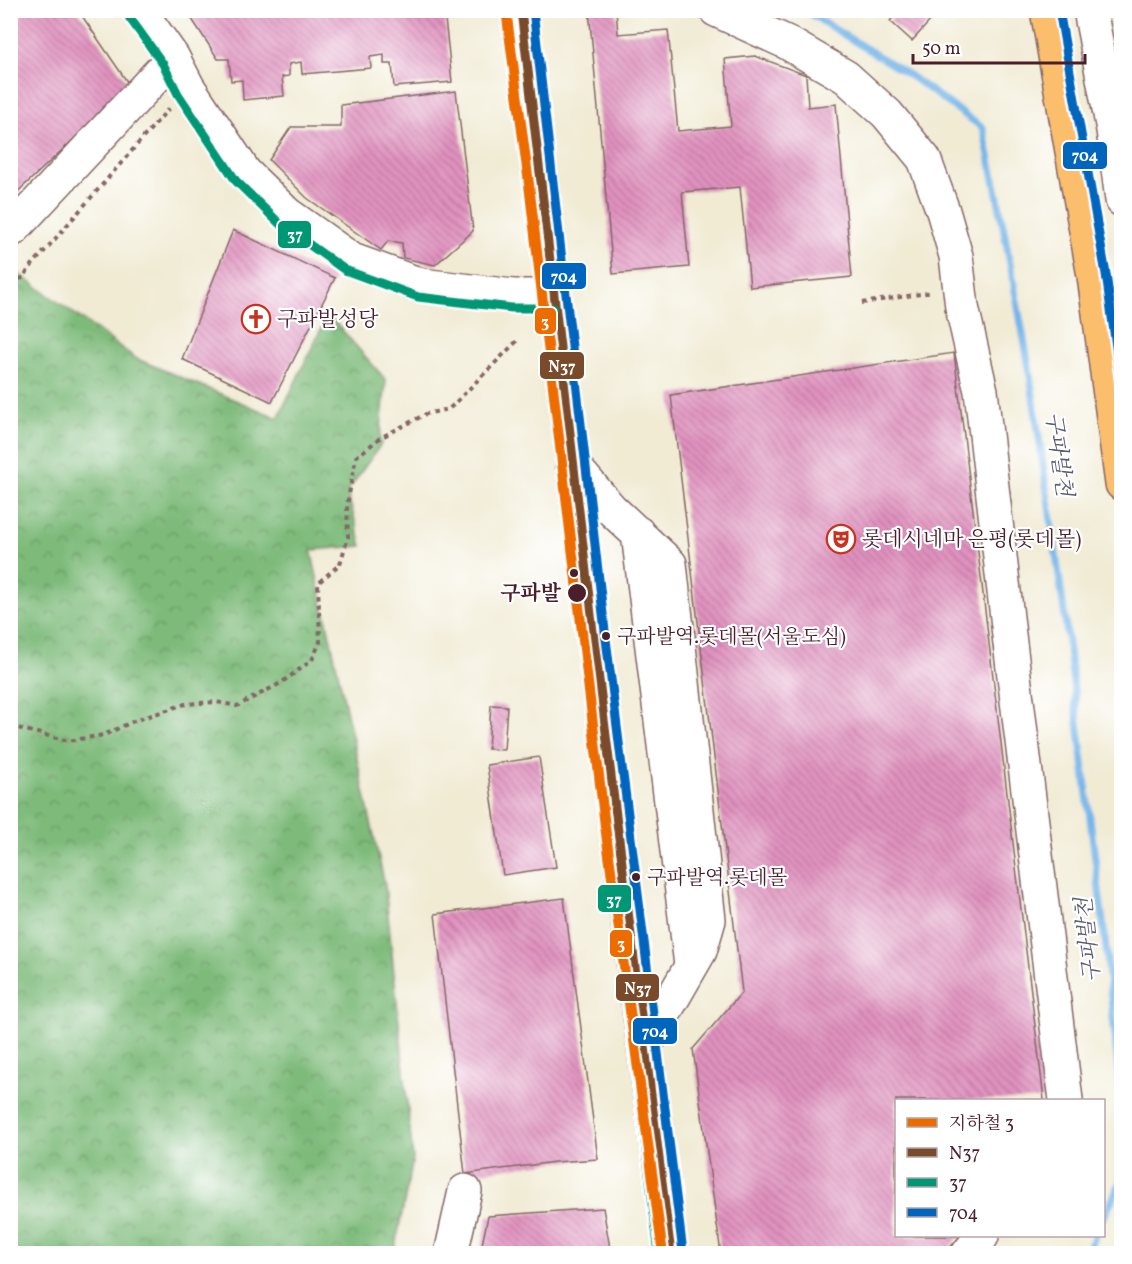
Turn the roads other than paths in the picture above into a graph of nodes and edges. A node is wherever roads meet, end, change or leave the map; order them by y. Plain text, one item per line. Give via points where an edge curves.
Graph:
1 (139, 10) edge
2 (521, 10) edge
3 (716, 10) edge
4 (1047, 10) edge
5 (1090, 10) edge
6 (173, 58) junction
7 (1122, 200) edge
8 (10, 226) edge
9 (553, 296) junction
10 (572, 464) junction
11 (1122, 484) edge
12 (644, 1048) junction
13 (1066, 1099) edge
14 (465, 1191) dead end
15 (981, 1237) edge
16 (451, 1254) edge
17 (671, 1254) edge
18 (968, 1254) edge

1 - 6 street
2 - 9 street
3 - 13 street via 786,42 846,77 887,114 924,159 943,211 956,256 962,307 981,390
4 - 11 main road via 1094,276
5 - 7 street
6 - 8 street via 13,229
6 - 9 street via 245,173 287,214 352,260 421,285 513,296
9 - 10 street
10 - 12 street
10 - 12 street via 610,509 670,564 709,920 700,951
12 - 17 street
14 - 16 street
15 - 18 street

